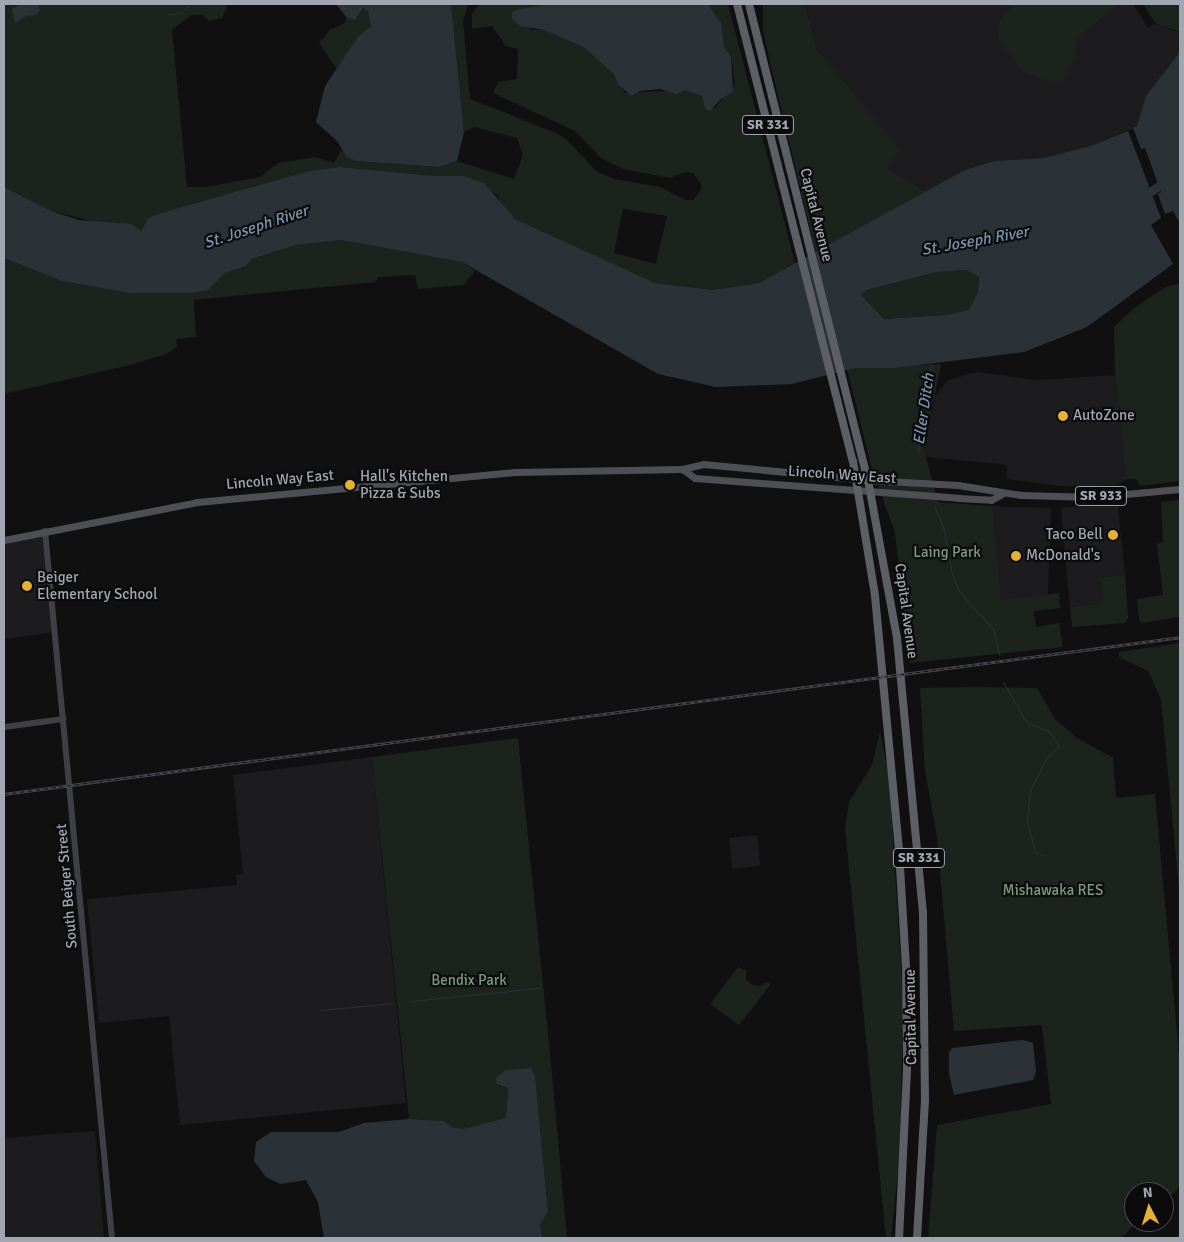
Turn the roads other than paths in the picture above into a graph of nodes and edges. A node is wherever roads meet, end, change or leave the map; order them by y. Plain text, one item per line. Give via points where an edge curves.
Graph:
1 (737, 4) edge
2 (749, 4) edge
3 (682, 469) junction
4 (856, 479) junction
5 (868, 480) junction
6 (1180, 489) edge
7 (858, 490) junction
8 (870, 491) junction
9 (1002, 494) junction
10 (45, 531) junction
11 (4, 540) edge
12 (64, 719) junction
13 (4, 727) edge
14 (112, 1238) edge
15 (900, 1238) edge
16 (917, 1238) edge

1 - 4 highway, Capital Avenue / SR 331
2 - 5 highway, Capital Avenue / SR 331
3 - 4 main road, Lincoln Way East / SR 933 via 704,464
3 - 7 main road, Lincoln Way East / SR 933 via 695,478
3 - 10 main road, Lincoln Way East / SR 933 via 501,473 272,494 197,502
4 - 5 main road, Lincoln Way East / SR 933
4 - 7 highway, Capital Avenue / SR 331
5 - 8 highway, Capital Avenue / SR 331
5 - 9 main road, Lincoln Way East / SR 933 via 988,488
6 - 9 main road, Lincoln Way East / SR 933 via 1093,497
7 - 8 main road, Lincoln Way East / SR 933
7 - 15 highway, Capital Avenue / SR 331 via 880,643 904,921 907,1070
8 - 9 main road, Lincoln Way East / SR 933 via 991,500
8 - 16 highway, Capital Avenue / SR 331 via 897,638 923,912 925,1100
10 - 11 main road, Lincoln Way East / SR 933
10 - 12 street, South Beiger Street
12 - 13 street
12 - 14 street, South Beiger Street

